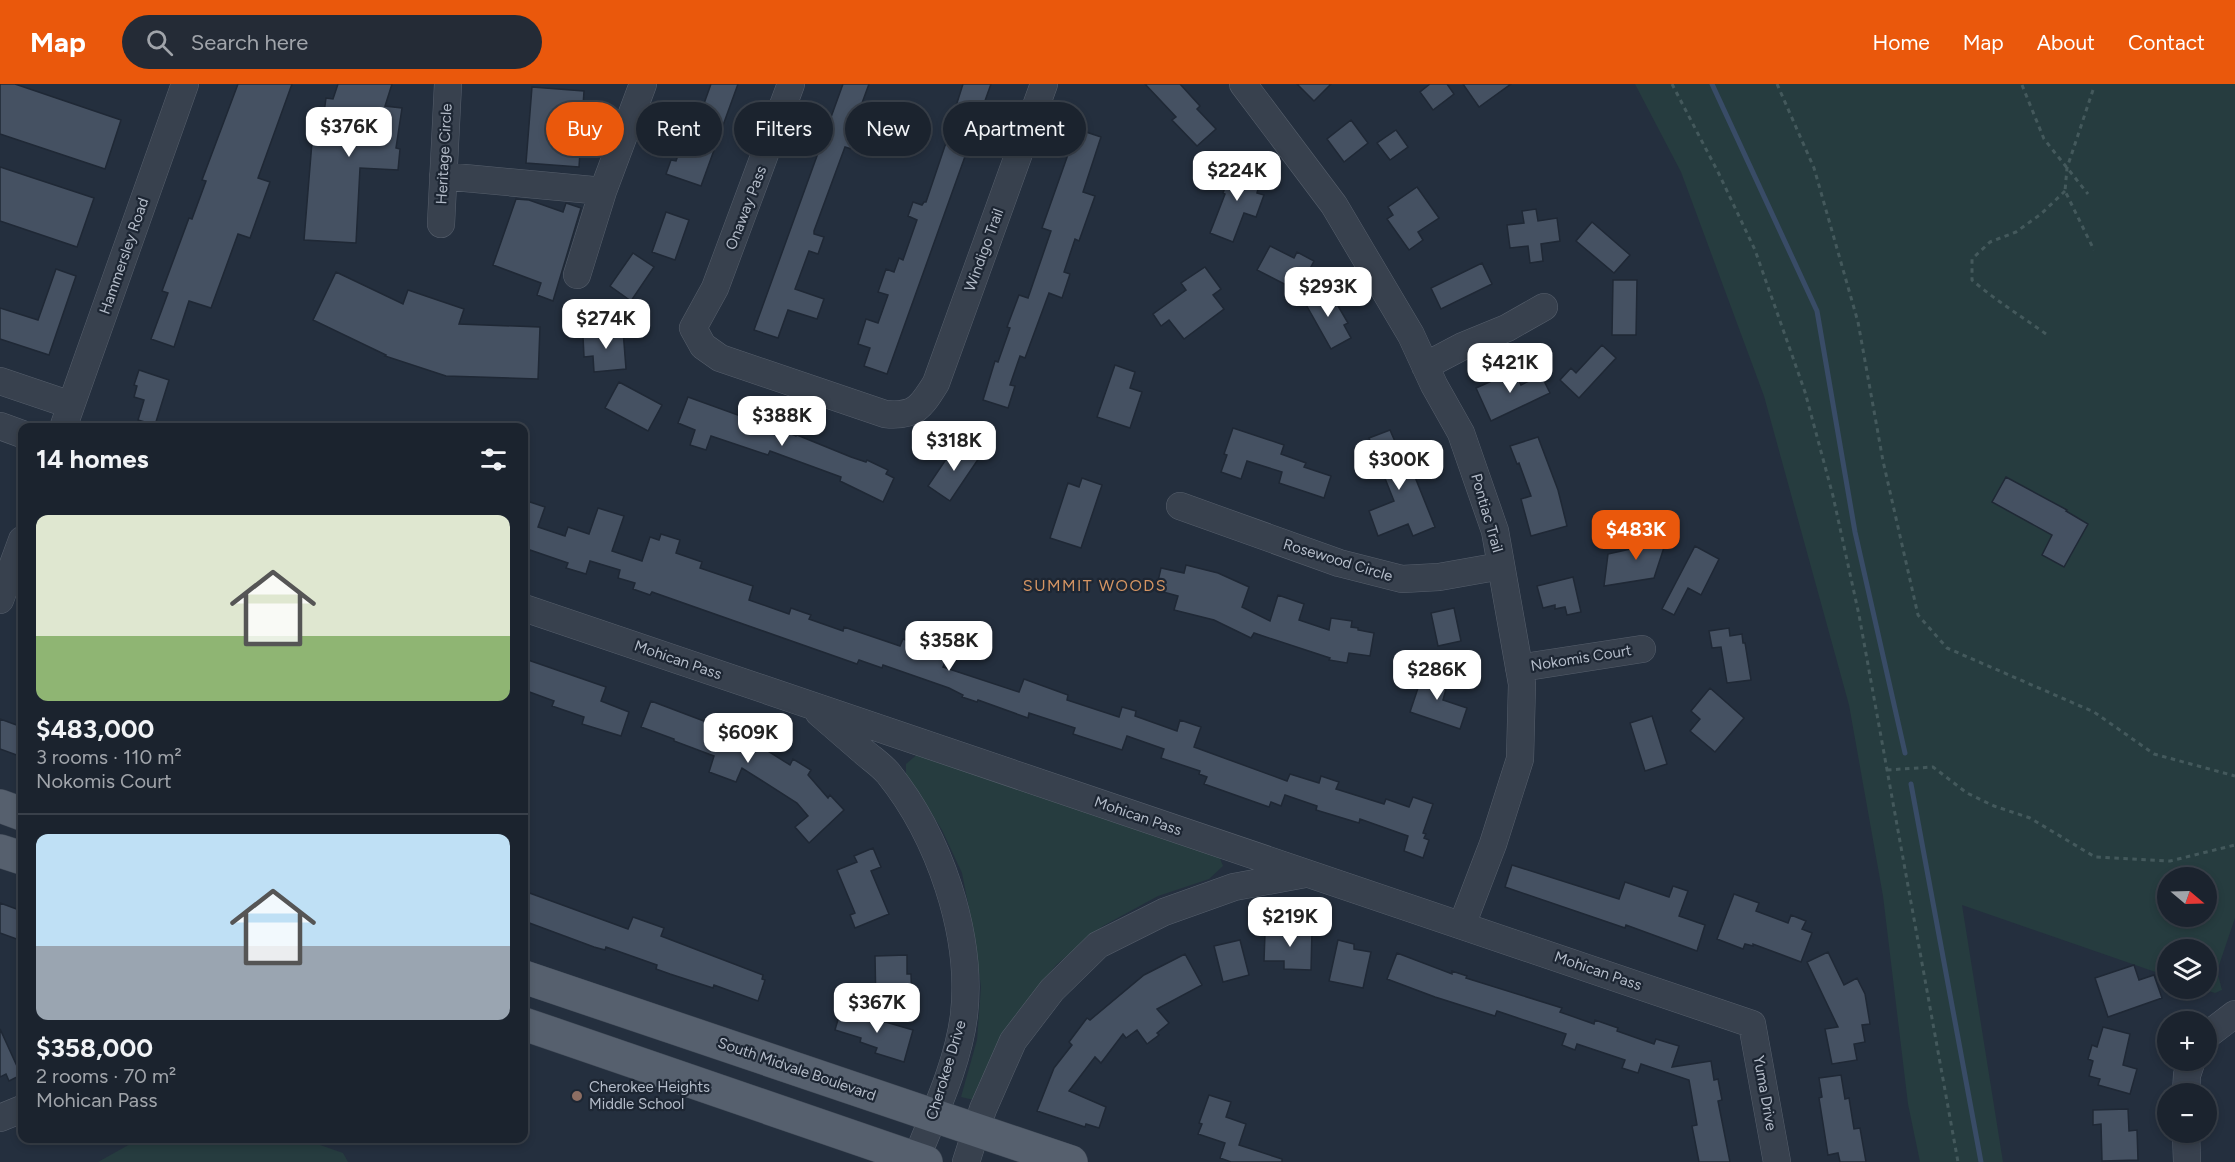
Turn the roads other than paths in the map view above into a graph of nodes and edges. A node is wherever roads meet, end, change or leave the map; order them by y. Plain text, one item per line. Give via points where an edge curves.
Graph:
1 (185, 84) edge
2 (448, 84) edge
3 (643, 84) edge
4 (791, 84) edge
5 (1044, 84) edge
6 (1243, 84) edge
7 (443, 176) junction
8 (603, 190) junction
9 (441, 224) dead end
10 (577, 275) dead end
11 (1544, 307) dead end
12 (1425, 366) junction
13 (0, 381) edge
14 (914, 411) joint
15 (67, 416) edge
16 (0, 426) edge
17 (18, 433) edge
18 (1180, 506) dead end
19 (18, 551) edge
20 (1501, 566) junction
21 (0, 600) edge
22 (528, 609) edge
23 (1642, 649) dead end
24 (1519, 668) junction
25 (809, 704) junction
26 (1306, 873) junction
27 (1462, 925) junction
28 (528, 978) edge
29 (2235, 1014) edge
30 (1752, 1024) joint
31 (528, 1025) edge
32 (2217, 1028) edge
33 (18, 1111) edge
34 (933, 1116) junction
35 (0, 1118) edge
36 (975, 1130) junction
37 (2186, 1143) edge
38 (919, 1161) edge
39 (966, 1162) edge
40 (1071, 1162) edge
41 (1778, 1162) edge
42 (2187, 1162) edge

1 - 15 street, Hammersley Road
2 - 7 street, Heritage Circle
3 - 8 street
4 - 14 street, Onaway Pass via 715,288 693,328 703,346 720,358 885,414
5 - 14 street, Windigo Trail via 936,383
6 - 12 street, Pontiac Trail via 1334,205 1411,335
7 - 8 street
7 - 9 street, Heritage Circle
8 - 10 street
11 - 12 street
12 - 20 street, Pontiac Trail via 1465,443 1495,531
13 - 15 street
16 - 17 street
18 - 20 street, Rosewood Circle via 1339,563 1402,579 1439,578
19 - 21 street
20 - 24 street, Pontiac Trail
22 - 25 street, Mohican Pass
23 - 24 street, Nokomis Court
24 - 27 street, Pontiac Trail via 1520,759
25 - 26 street, Mohican Pass
25 - 34 street, Cherokee Drive via 887,772 921,822 948,883 966,969 964,1004 956,1046
26 - 27 street, Mohican Pass
26 - 36 street via 1234,887 1164,912 1098,945 1052,990 1013,1041
27 - 30 street, Mohican Pass
28 - 34 main road, South Midvale Boulevard
29 - 32 street
30 - 41 street, Yuma Drive
31 - 38 main road
33 - 35 street
34 - 36 main road, South Midvale Boulevard
34 - 38 street, Cherokee Drive
36 - 39 street
36 - 40 main road, South Midvale Boulevard
37 - 42 street

